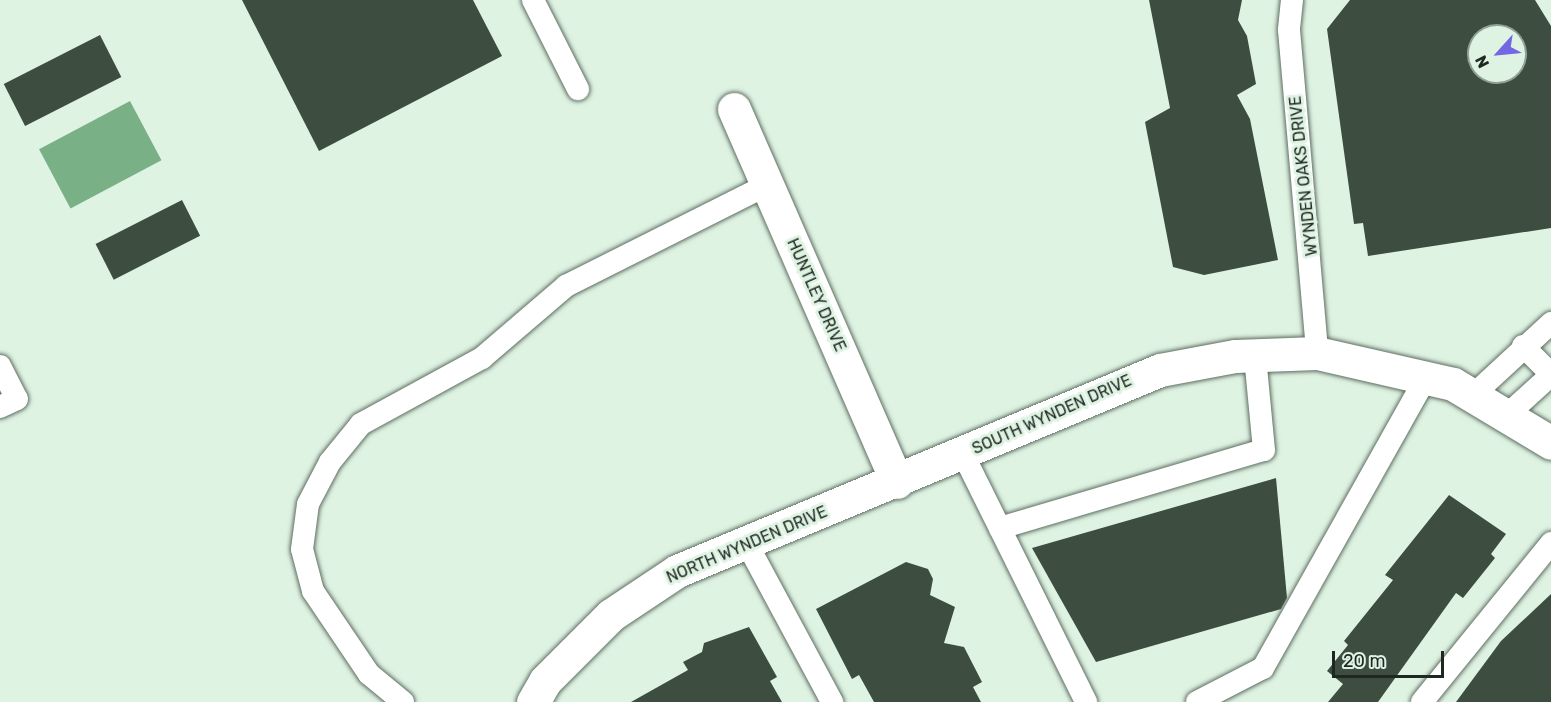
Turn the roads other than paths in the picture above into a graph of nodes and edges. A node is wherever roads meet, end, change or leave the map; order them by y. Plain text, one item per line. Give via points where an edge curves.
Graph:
1 (533, 0) edge
2 (1292, 0) edge
3 (578, 89) dead end
4 (734, 109) dead end
5 (767, 185) junction
6 (1551, 323) edge
7 (1523, 346) junction
8 (1317, 352) junction
9 (1255, 356) junction
10 (0, 366) edge
11 (1551, 375) edge
12 (1426, 378) junction
13 (1472, 396) junction
14 (0, 407) edge
15 (1507, 416) junction
16 (1551, 443) edge
17 (963, 454) junction
18 (897, 482) junction
19 (1000, 528) junction
20 (746, 542) junction
21 (1551, 543) edge
22 (403, 702) edge
23 (534, 702) edge
24 (832, 702) edge
25 (1086, 702) edge
26 (1197, 702) edge
27 (1422, 702) edge

1 - 3 lane
2 - 8 lane, WYNDEN OAKS DRIVE via 1289,30
4 - 5 street, HUNTLEY DRIVE
5 - 18 street, HUNTLEY DRIVE
5 - 22 lane via 566,286 482,358 362,424 330,462 309,504 302,549 313,591 369,674
6 - 7 lane
7 - 11 lane
7 - 13 lane
8 - 9 street, SOUTH WYNDEN DRIVE
8 - 12 street, SOUTH WYNDEN DRIVE
9 - 17 street, SOUTH WYNDEN DRIVE via 1160,370
9 - 19 lane via 1264,450
10 - 14 lane via 17,399
11 - 15 lane
12 - 13 street, SOUTH WYNDEN DRIVE
12 - 26 lane via 1263,668
13 - 15 street, SOUTH WYNDEN DRIVE
15 - 16 street, SOUTH WYNDEN DRIVE
17 - 18 street, SOUTH WYNDEN DRIVE
17 - 19 lane
18 - 20 street, NORTH WYNDEN DRIVE
19 - 25 lane
20 - 23 street, NORTH WYNDEN DRIVE via 677,571 610,615 545,681
20 - 24 lane
21 - 27 lane

